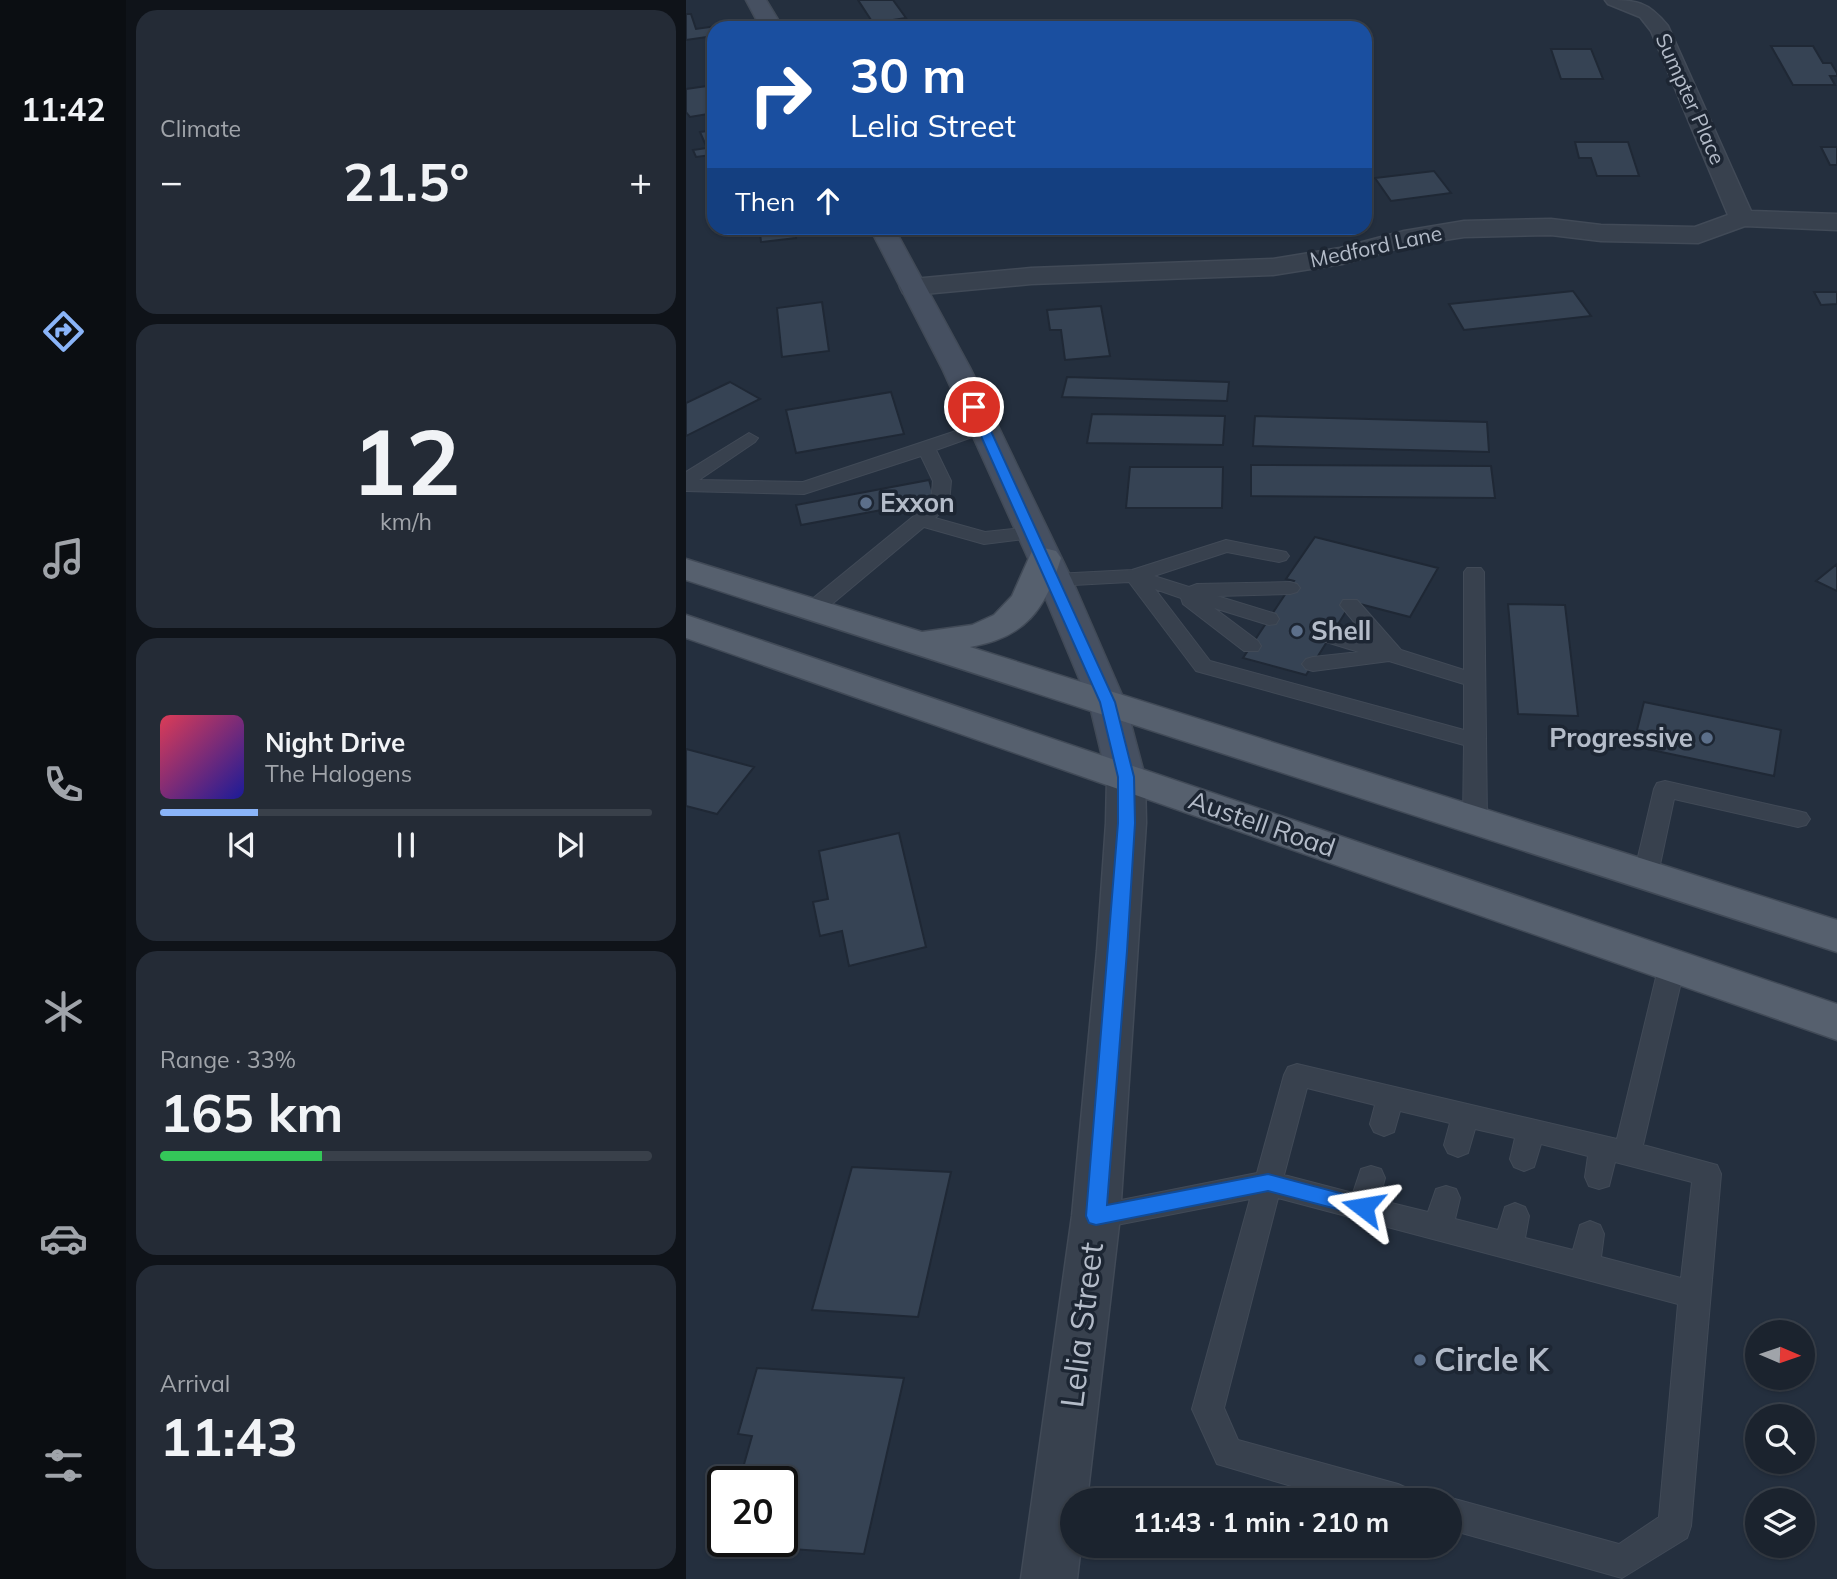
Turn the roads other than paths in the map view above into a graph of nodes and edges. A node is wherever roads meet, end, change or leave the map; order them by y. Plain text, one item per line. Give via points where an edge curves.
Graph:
1 (756, 0) edge
2 (1615, 0) edge
3 (768, 21) edge
4 (1742, 218) junction
5 (1837, 222) edge
6 (886, 235) edge
7 (913, 287) junction
8 (983, 426) junction
9 (749, 439) dead end
10 (926, 448) junction
11 (686, 480) edge
12 (686, 485) edge
13 (920, 520) junction
14 (1279, 556) dead end
15 (1044, 557) junction
16 (686, 569) edge
17 (1474, 572) dead end
18 (1134, 576) junction
19 (1290, 587) dead end
20 (1176, 590) junction
21 (1350, 605) dead end
22 (813, 609) junction
23 (1269, 619) dead end
24 (686, 626) edge
25 (1331, 636) dead end
26 (917, 642) junction
27 (1251, 646) dead end
28 (1393, 655) junction
29 (1313, 664) dead end
30 (1474, 680) junction
31 (1107, 702) junction
32 (1475, 741) junction
33 (1126, 777) junction
34 (1798, 819) dead end
35 (1475, 821) junction
36 (1646, 874) junction
37 (1837, 936) edge
38 (1672, 965) junction
39 (1837, 1022) edge
40 (1390, 1097) junction
41 (1465, 1115) junction
42 (1384, 1124) dead end
43 (1530, 1130) junction
44 (1458, 1145) dead end
45 (1615, 1150) junction
46 (1524, 1159) dead end
47 (1599, 1177) dead end
48 (1371, 1178) dead end
49 (1268, 1183) junction
50 (1446, 1198) dead end
51 (1363, 1207) junction
52 (1096, 1216) junction
53 (1515, 1216) dead end
54 (1439, 1228) junction
55 (1590, 1234) dead end
56 (1509, 1246) junction
57 (1585, 1266) junction
58 (1694, 1295) junction
59 (1355, 1488) edge
60 (1462, 1517) edge
61 (1049, 1579) edge

1 - 3 street
2 - 4 street, Sumpter Place via 1647,13 1661,30
4 - 5 street, Medford Lane
4 - 7 street, Medford Lane via 1698,235 1551,227 1464,229 1404,239 1342,257 1273,267 1031,276
6 - 7 street
7 - 8 street
8 - 10 lane
8 - 15 street
9 - 11 lane
10 - 12 lane via 804,488
10 - 13 lane via 942,481 940,504
13 - 15 lane
13 - 22 lane
14 - 18 lane via 1226,546
15 - 18 lane
15 - 26 main road via 1030,599 1019,615 1000,628 980,635
15 - 31 street
16 - 22 main road
17 - 30 lane
18 - 20 lane
18 - 32 lane via 1203,666
19 - 20 lane
20 - 23 lane
20 - 27 lane
21 - 28 lane
22 - 26 main road
24 - 33 main road, Austell Road
25 - 28 lane
26 - 31 main road
28 - 29 lane
28 - 30 lane
30 - 32 lane
31 - 33 street
31 - 35 main road
32 - 35 lane
33 - 38 main road, Austell Road
33 - 52 street, Lelia Street via 1118,951
34 - 36 lane via 1665,789
35 - 36 main road
36 - 37 main road
38 - 39 main road, Austell Road
38 - 45 lane
40 - 41 lane
40 - 42 lane
40 - 49 lane via 1297,1075
41 - 43 lane
41 - 44 lane
43 - 45 lane
43 - 46 lane
45 - 47 lane
45 - 58 lane via 1707,1174
48 - 51 lane
49 - 51 lane
49 - 52 lane
49 - 59 lane via 1209,1409 1228,1453
50 - 54 lane
51 - 54 lane
52 - 61 street, Lelia Street
53 - 56 lane
54 - 56 lane
55 - 57 lane
56 - 57 lane
57 - 58 lane
58 - 60 lane via 1675,1526 1622,1561

